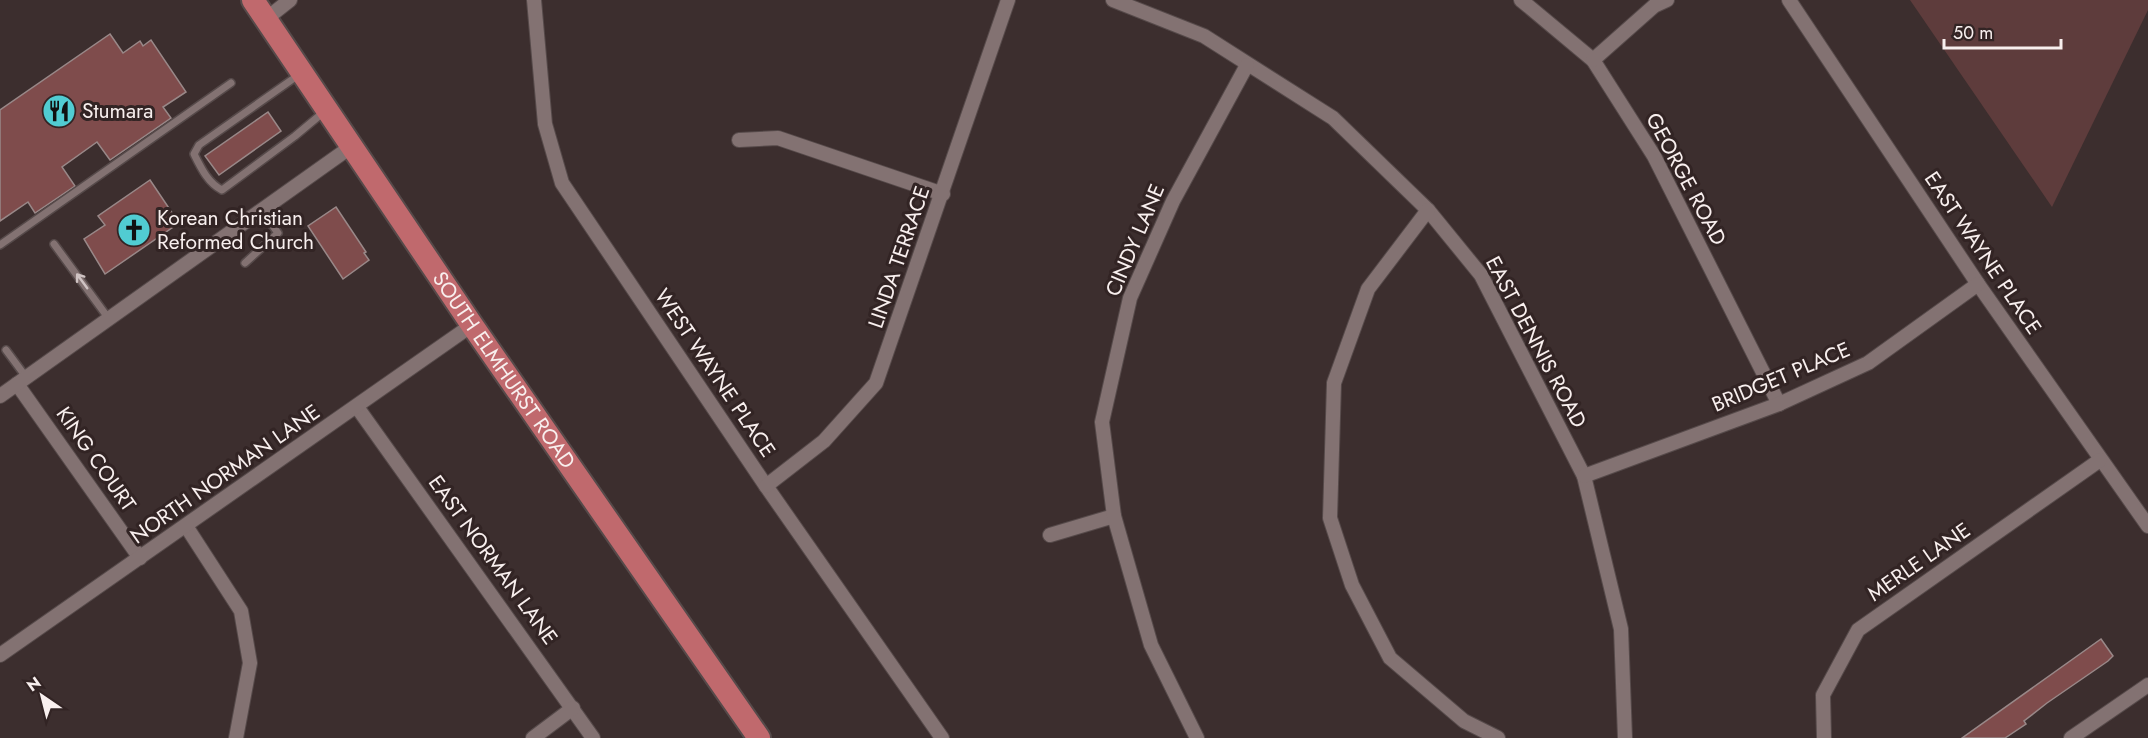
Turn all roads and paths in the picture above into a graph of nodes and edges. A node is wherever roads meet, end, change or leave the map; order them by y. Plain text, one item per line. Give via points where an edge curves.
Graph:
1 (290, 0) edge
2 (534, 0) edge
3 (1008, 0) edge
4 (1113, 0) edge
5 (1521, 0) edge
6 (1667, 0) edge
7 (1789, 0) edge
8 (260, 9) edge
9 (1593, 60) junction
10 (1247, 65) junction
11 (302, 73) junction
12 (231, 83) dead end
13 (327, 109) junction
14 (739, 140) dead end
15 (352, 146) junction
16 (943, 194) junction
17 (261, 210) junction
18 (1428, 210) junction
19 (54, 244) dead end
20 (0, 245) edge
21 (245, 262) dead end
22 (1978, 284) junction
23 (109, 319) junction
24 (472, 325) junction
25 (6, 350) dead end
26 (22, 380) junction
27 (0, 396) edge
28 (1779, 404) junction
29 (357, 407) junction
30 (2100, 460) junction
31 (1584, 476) junction
32 (766, 486) junction
33 (1114, 516) junction
34 (186, 526) junction
35 (2148, 526) edge
36 (1050, 535) dead end
37 (140, 558) junction
38 (0, 655) edge
39 (2148, 685) edge
40 (573, 708) junction
41 (236, 738) edge
42 (533, 738) edge
43 (593, 738) edge
44 (759, 738) edge
45 (942, 738) edge
46 (1197, 738) edge
47 (1498, 738) edge
48 (1625, 738) edge
49 (1824, 738) edge
50 (2071, 738) edge

1 - 8 street
2 - 32 street, WEST WAYNE PLACE via 545,124 562,183
3 - 16 street, LINDA TERRACE
4 - 10 street, EAST DENNIS ROAD via 1204,36
5 - 9 street, GEORGE ROAD
6 - 9 street via 1654,6
7 - 22 street, EAST WAYNE PLACE
8 - 11 main road, SOUTH ELMHURST ROAD
9 - 28 street, GEORGE ROAD via 1654,156
10 - 18 street, EAST DENNIS ROAD via 1333,118
10 - 33 street, CINDY LANE via 1173,201 1130,298 1102,422
11 - 13 main road, SOUTH ELMHURST ROAD
11 - 13 lane via 199,146 194,154 213,185 222,190
12 - 20 lane
13 - 15 main road, SOUTH ELMHURST ROAD
14 - 16 street via 778,138
15 - 17 street
15 - 24 main road, SOUTH ELMHURST ROAD
16 - 32 street, LINDA TERRACE via 876,383 824,441
17 - 21 lane via 278,233
17 - 23 street
18 - 31 street, EAST DENNIS ROAD via 1481,275
18 - 47 street via 1368,289 1334,383 1330,518 1352,585 1390,658 1464,721
23 -> 19 lane
22 - 28 street, BRIDGET PLACE via 1868,363
22 - 30 street, EAST WAYNE PLACE
23 - 26 street
24 - 29 street, NORTH NORMAN LANE
24 - 44 main road, SOUTH ELMHURST ROAD
25 - 26 lane
26 - 27 street
26 - 37 street, KING COURT
28 - 31 street, BRIDGET PLACE
29 - 34 street, NORTH NORMAN LANE
29 - 40 street, EAST NORMAN LANE
30 - 35 street, EAST WAYNE PLACE
30 - 49 street, MERLE LANE via 1858,630 1823,695
31 - 48 street, EAST DENNIS ROAD via 1621,629
32 - 45 street, WEST WAYNE PLACE
33 - 36 street
33 - 46 street, CINDY LANE via 1151,645
34 - 37 street, NORTH NORMAN LANE
34 - 41 street via 241,611 250,663
37 - 38 street, NORTH NORMAN LANE
39 - 50 street
40 - 42 street
40 - 43 street, EAST NORMAN LANE

